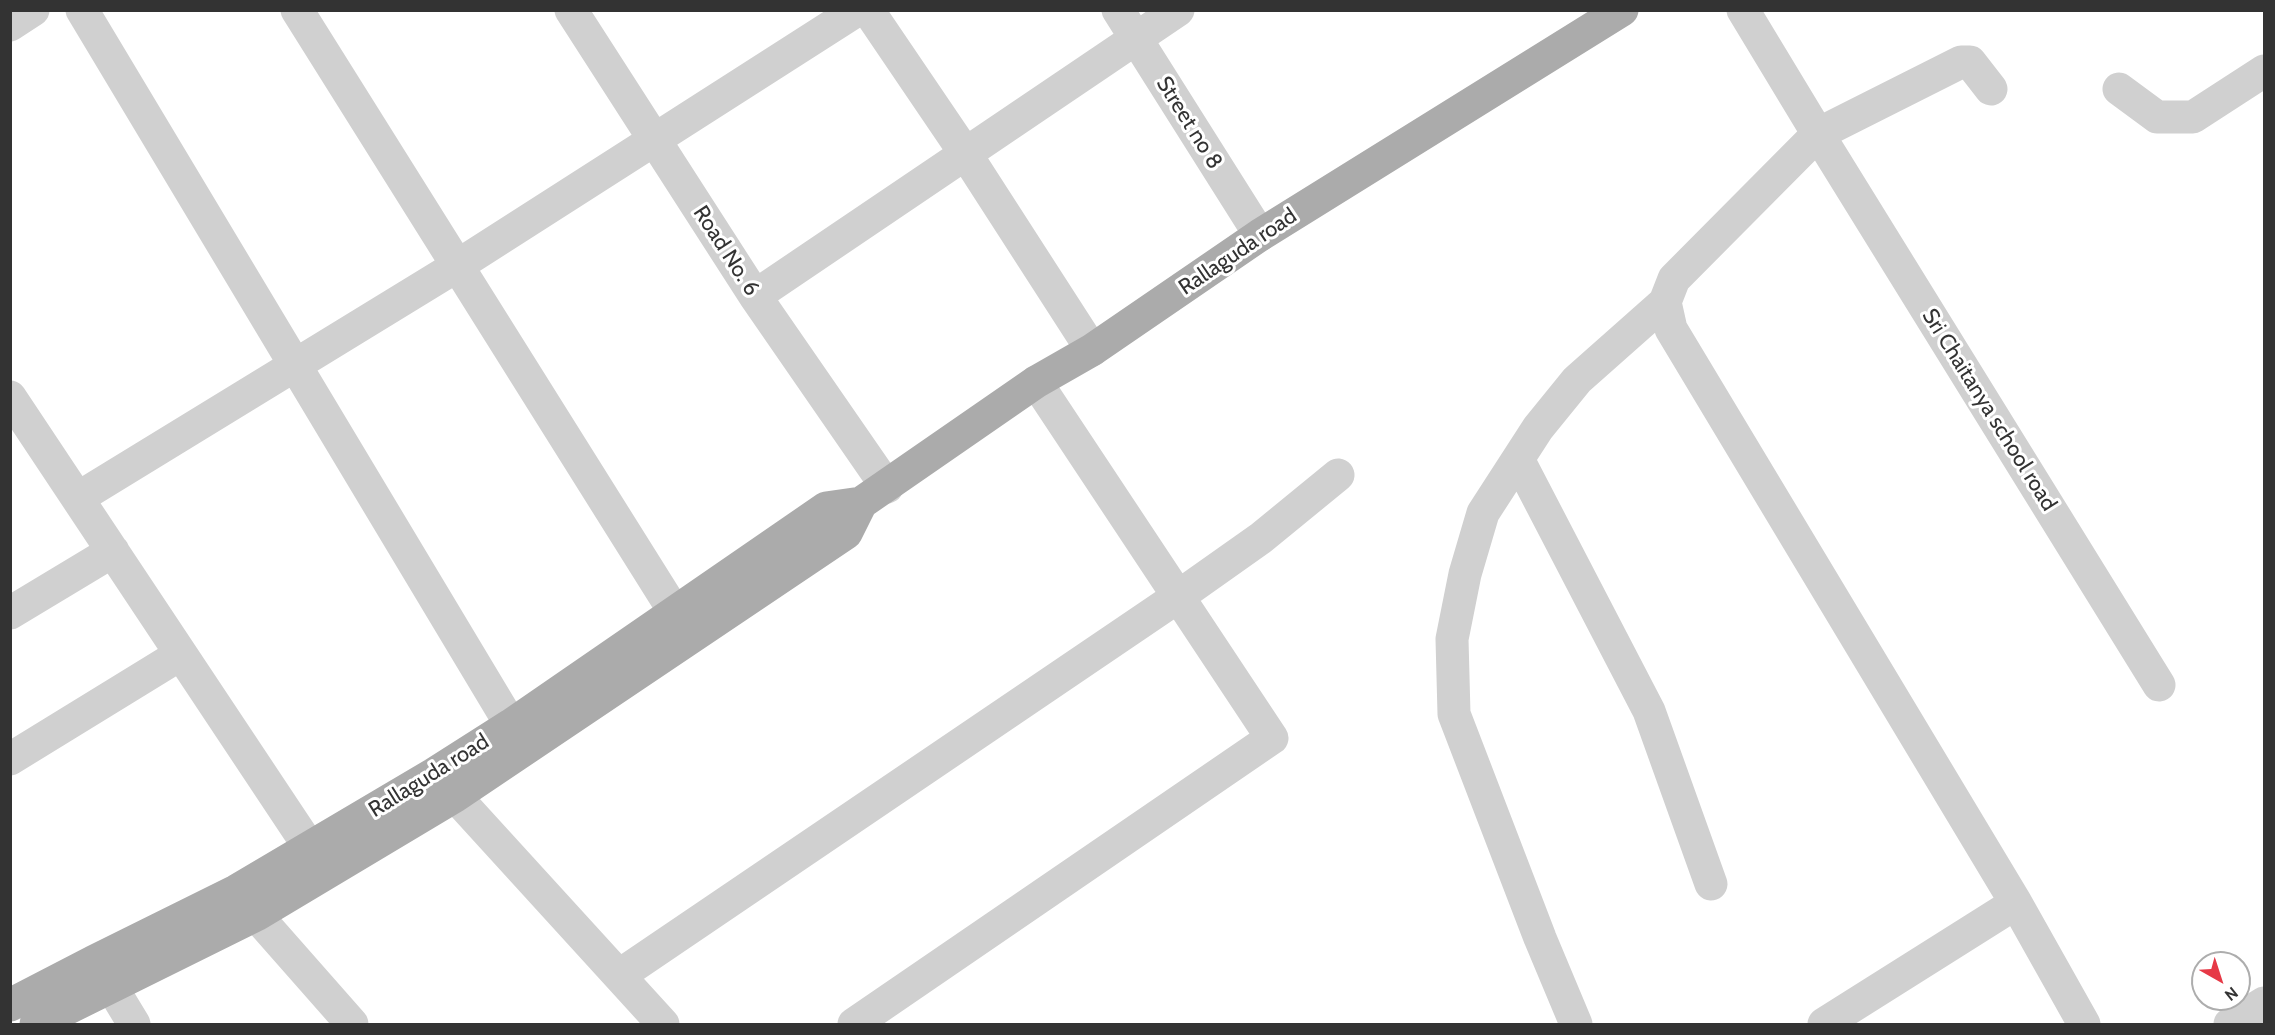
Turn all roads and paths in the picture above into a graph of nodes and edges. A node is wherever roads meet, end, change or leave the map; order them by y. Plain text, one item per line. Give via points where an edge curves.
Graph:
1 (33, 10) edge
2 (82, 10) edge
3 (297, 10) edge
4 (571, 10) edge
5 (857, 10) edge
6 (868, 10) edge
7 (1118, 10) edge
8 (1178, 10) edge
9 (1622, 10) edge
10 (1743, 10) edge
11 (10, 25) edge
12 (1136, 38) junction
13 (2265, 71) edge
14 (1991, 89) dead end
15 (2119, 89) dead end
16 (1818, 134) junction
17 (654, 140) junction
18 (964, 153) junction
19 (1260, 236) junction
20 (457, 266) junction
21 (754, 296) junction
22 (1665, 302) junction
23 (1092, 350) junction
24 (294, 364) junction
25 (1036, 382) junction
26 (10, 397) edge
27 (1518, 459) junction
28 (1338, 475) dead end
29 (874, 495) junction
30 (78, 498) junction
31 (826, 508) junction
32 (846, 533) junction
33 (113, 550) junction
34 (1179, 596) junction
35 (674, 611) junction
36 (10, 613) edge
37 (181, 654) junction
38 (2159, 685) dead end
39 (511, 725) junction
40 (10, 759) edge
41 (455, 796) junction
42 (310, 848) junction
43 (1711, 884) dead end
44 (2016, 903) junction
45 (256, 915) junction
46 (620, 975) junction
47 (111, 986) junction
48 (2265, 1003) edge
49 (10, 1005) edge
50 (36, 1024) edge
51 (134, 1024) edge
52 (352, 1024) edge
53 (663, 1024) edge
54 (854, 1024) edge
55 (1576, 1024) edge
56 (1824, 1024) edge
57 (2084, 1024) edge
58 (2230, 1024) edge

1 - 11 street
2 - 24 street
3 - 20 street
4 - 17 street, Road No. 6
5 - 17 street
6 - 18 street
7 - 12 street, Street no 8
8 - 12 street
9 - 19 main road, Rallaguda road
10 - 16 street, Sri Chaitanya school road
12 - 18 street
12 - 19 street, Street no 8
13 - 15 street via 2193,117 2157,117
14 - 16 street via 1970,62 1961,62
16 - 22 street via 1674,279
16 - 38 street, Sri Chaitanya school road
17 - 20 street
17 - 21 street, Road No. 6
18 - 21 street
18 - 23 street
19 - 23 main road, Rallaguda road
20 - 24 street
20 - 35 street
21 - 29 street, Road No. 6
22 - 27 street via 1577,380
22 - 44 street via 1671,329
23 - 25 main road, Rallaguda road
24 - 30 street
24 - 39 street
25 - 29 main road, Rallaguda road
25 - 34 street
26 - 30 street
27 - 43 street via 1649,711
27 - 55 street via 1484,513 1465,574 1452,639 1454,714
28 - 34 street via 1261,538
29 - 31 main road, Rallaguda road
29 - 32 main road, Rallaguda road
30 - 33 street
31 - 32 main road
31 - 35 main road, Rallaguda road
32 - 41 main road, Rallaguda road
33 - 36 street
33 - 37 street
34 - 46 street
34 - 54 street via 1272,738
35 - 39 main road, Rallaguda road
37 - 40 street
37 - 42 street
39 - 42 main road, Rallaguda road
41 - 45 main road, Rallaguda road
41 - 46 street
42 - 49 main road, Rallaguda road via 236,891
44 - 56 street
44 - 57 street
45 - 47 main road, Rallaguda road
45 - 52 street
46 - 53 street
47 - 50 main road, Rallaguda road
47 - 51 street
48 - 58 street

